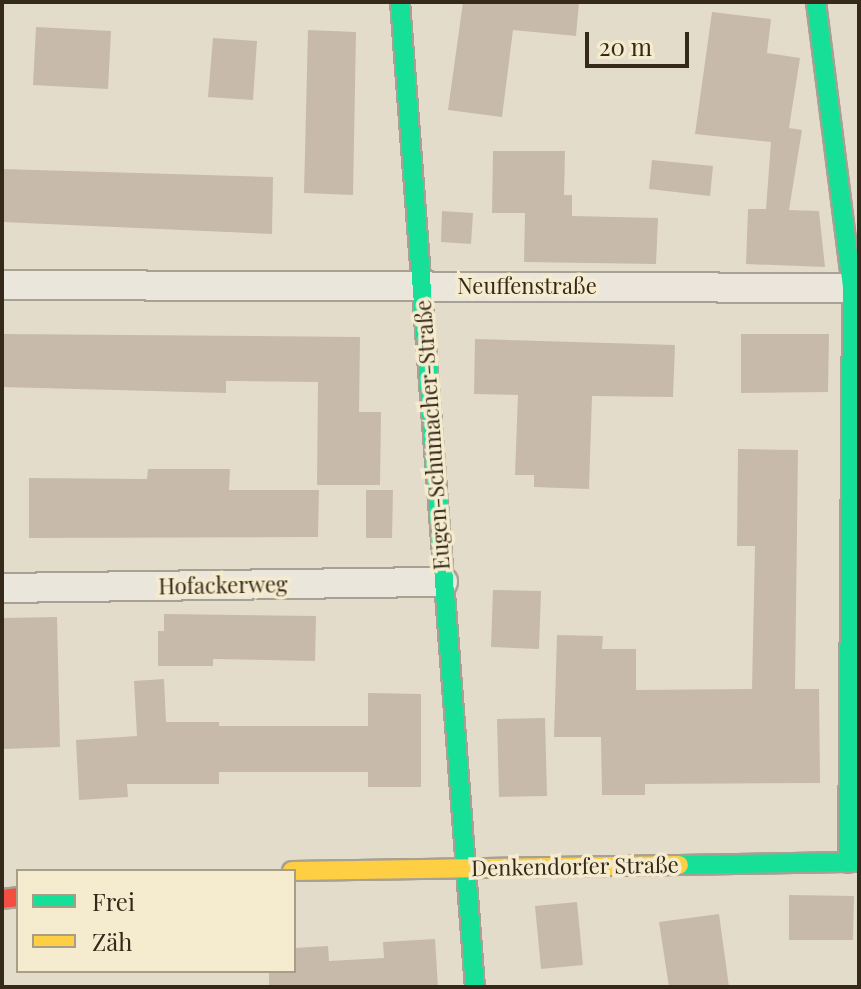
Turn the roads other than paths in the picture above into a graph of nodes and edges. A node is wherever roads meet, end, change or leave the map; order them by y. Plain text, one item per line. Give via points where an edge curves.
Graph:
1 (400, 2) edge
2 (816, 2) edge
3 (2, 285) edge
4 (421, 286) junction
5 (856, 288) edge
6 (443, 582) junction
7 (2, 588) edge
8 (853, 862) edge
9 (466, 868) junction
10 (296, 871) edge
11 (475, 987) edge

1 - 4 street, Eugen-Schumacher-Straße
2 - 5 street
3 - 4 street, Neuffenstraße
4 - 5 street, Neuffenstraße
4 - 6 street, Eugen-Schumacher-Straße
5 - 8 street
6 - 7 street, Hofackerweg
6 - 9 street, Eugen-Schumacher-Straße
8 - 9 street, Denkendorfer Straße
9 - 10 street, Denkendorfer Straße
9 - 11 street, Eugen-Schumacher-Straße

